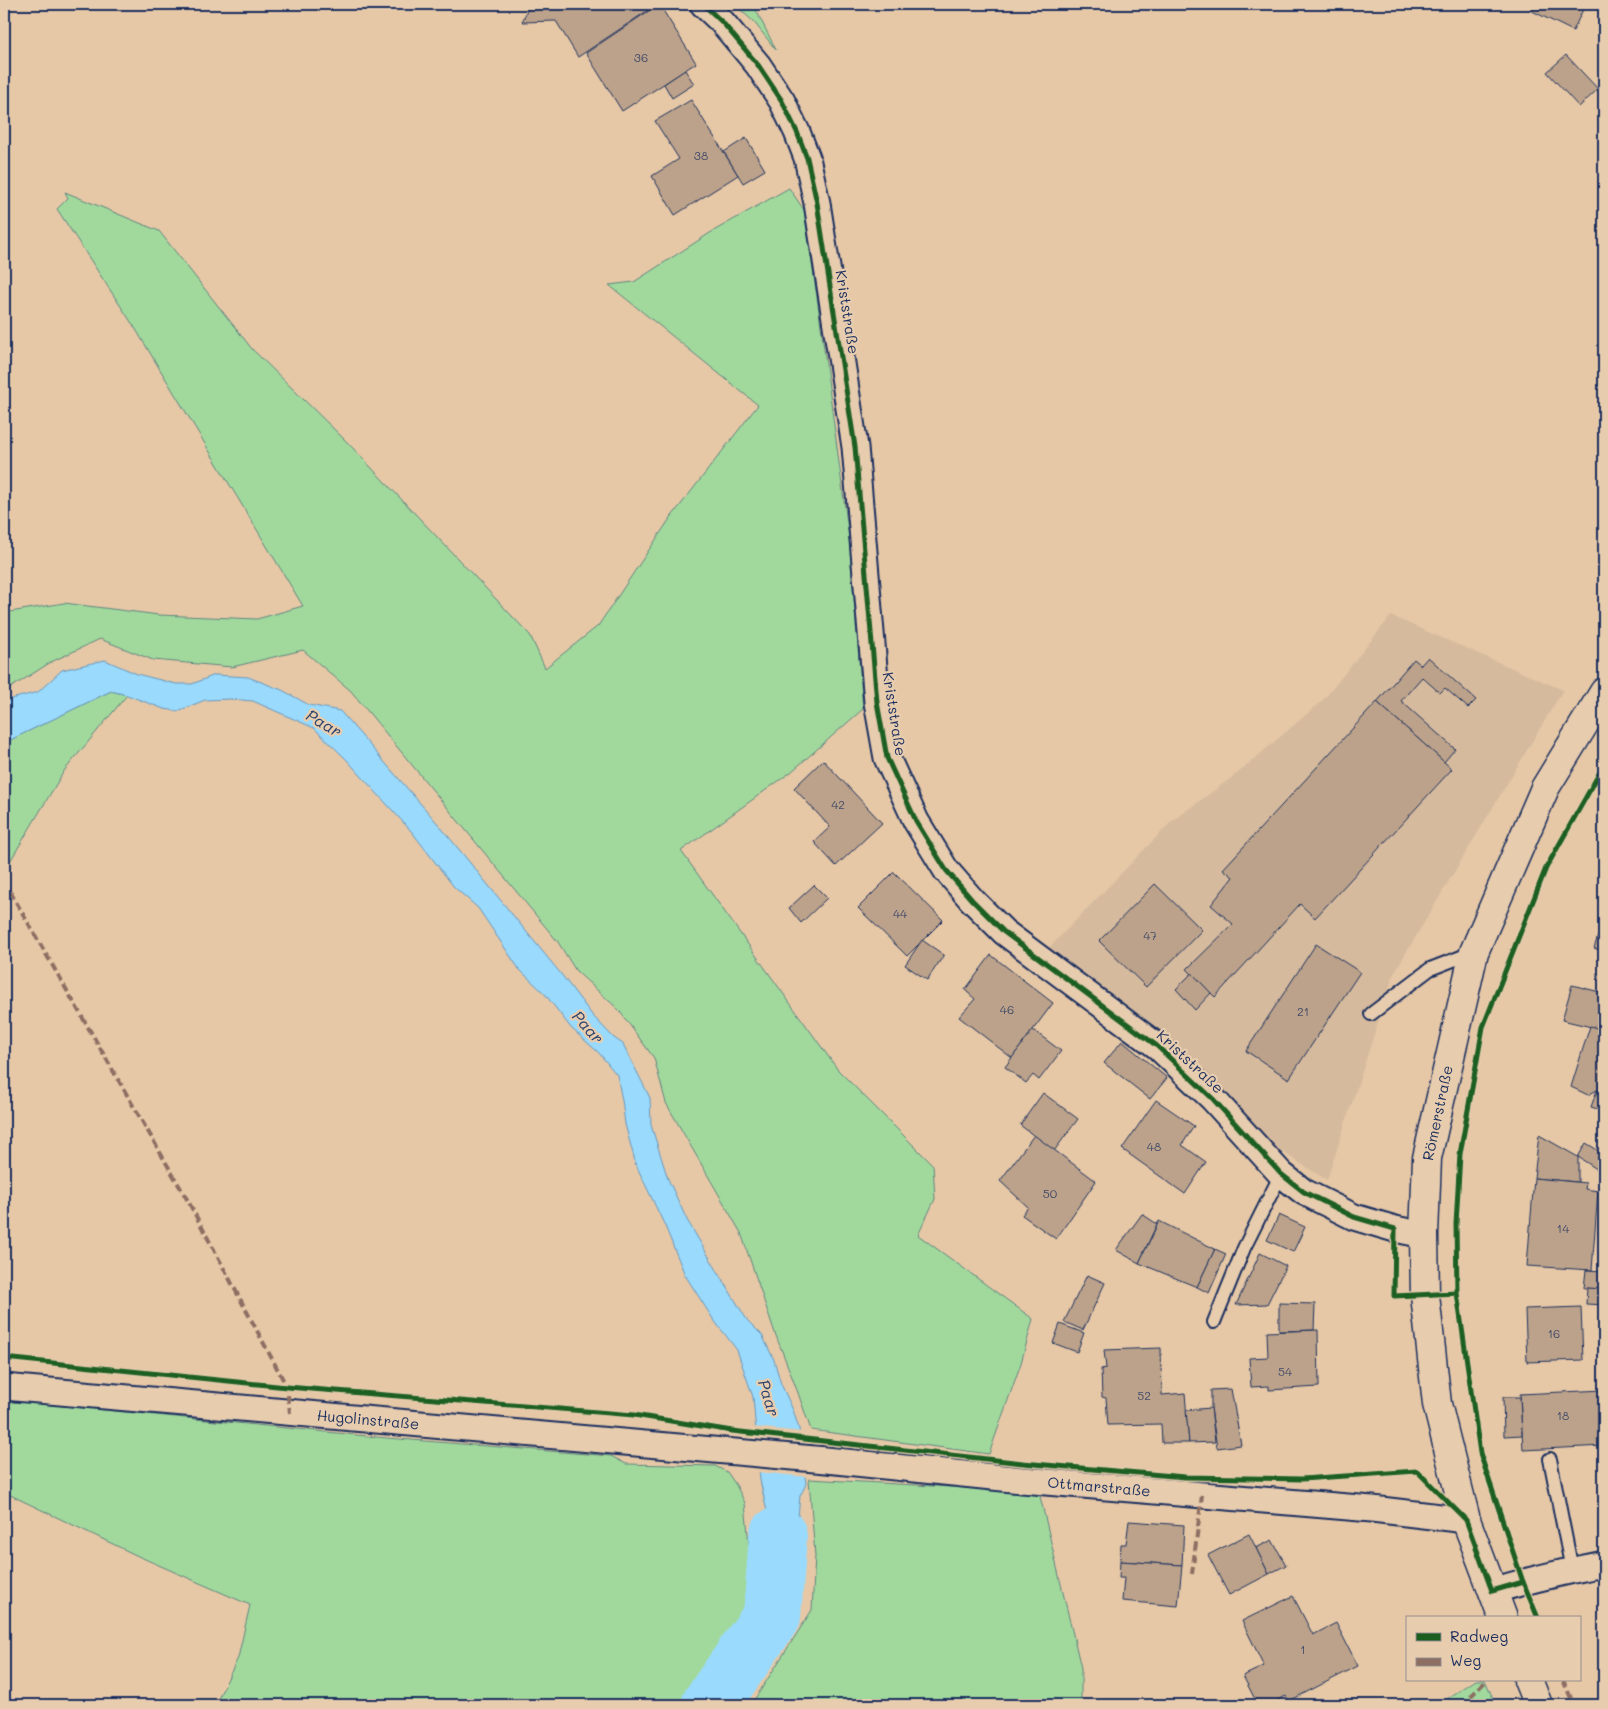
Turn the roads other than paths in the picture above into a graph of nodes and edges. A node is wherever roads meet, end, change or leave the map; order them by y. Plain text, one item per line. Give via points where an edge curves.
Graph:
1 (703, 4) edge
2 (1604, 692) edge
3 (1474, 952) junction
4 (1371, 1014) dead end
5 (1281, 1174) junction
6 (1424, 1235) junction
7 (1214, 1322) dead end
8 (4, 1388) edge
9 (732, 1452) joint
10 (1550, 1459) dead end
11 (1466, 1520) junction
12 (1604, 1564) edge
13 (1572, 1570) junction
14 (1492, 1591) junction
15 (1502, 1616) edge
16 (1529, 1682) edge
17 (1538, 1705) edge

1 - 5 street, Kriststraße via 758,65 782,101 807,158 817,202 855,447 877,702 887,758 916,821 946,870 1004,932 1157,1046 1213,1099
2 - 3 main road, Römerstraße via 1545,788
3 - 4 lane via 1430,969
3 - 6 main road, Römerstraße via 1427,1158
5 - 6 street, Kriststraße via 1304,1192 1354,1217
5 - 7 lane via 1244,1248
6 - 11 main road, Römerstraße via 1424,1295 1438,1404
8 - 9 street, Hugolinstraße
9 - 11 street, Ottmarstraße via 1022,1480 1372,1508
10 - 13 lane
11 - 14 main road, Römerstraße
12 - 13 street
13 - 14 street
14 - 15 main road, Römerstraße
16 - 17 main road

